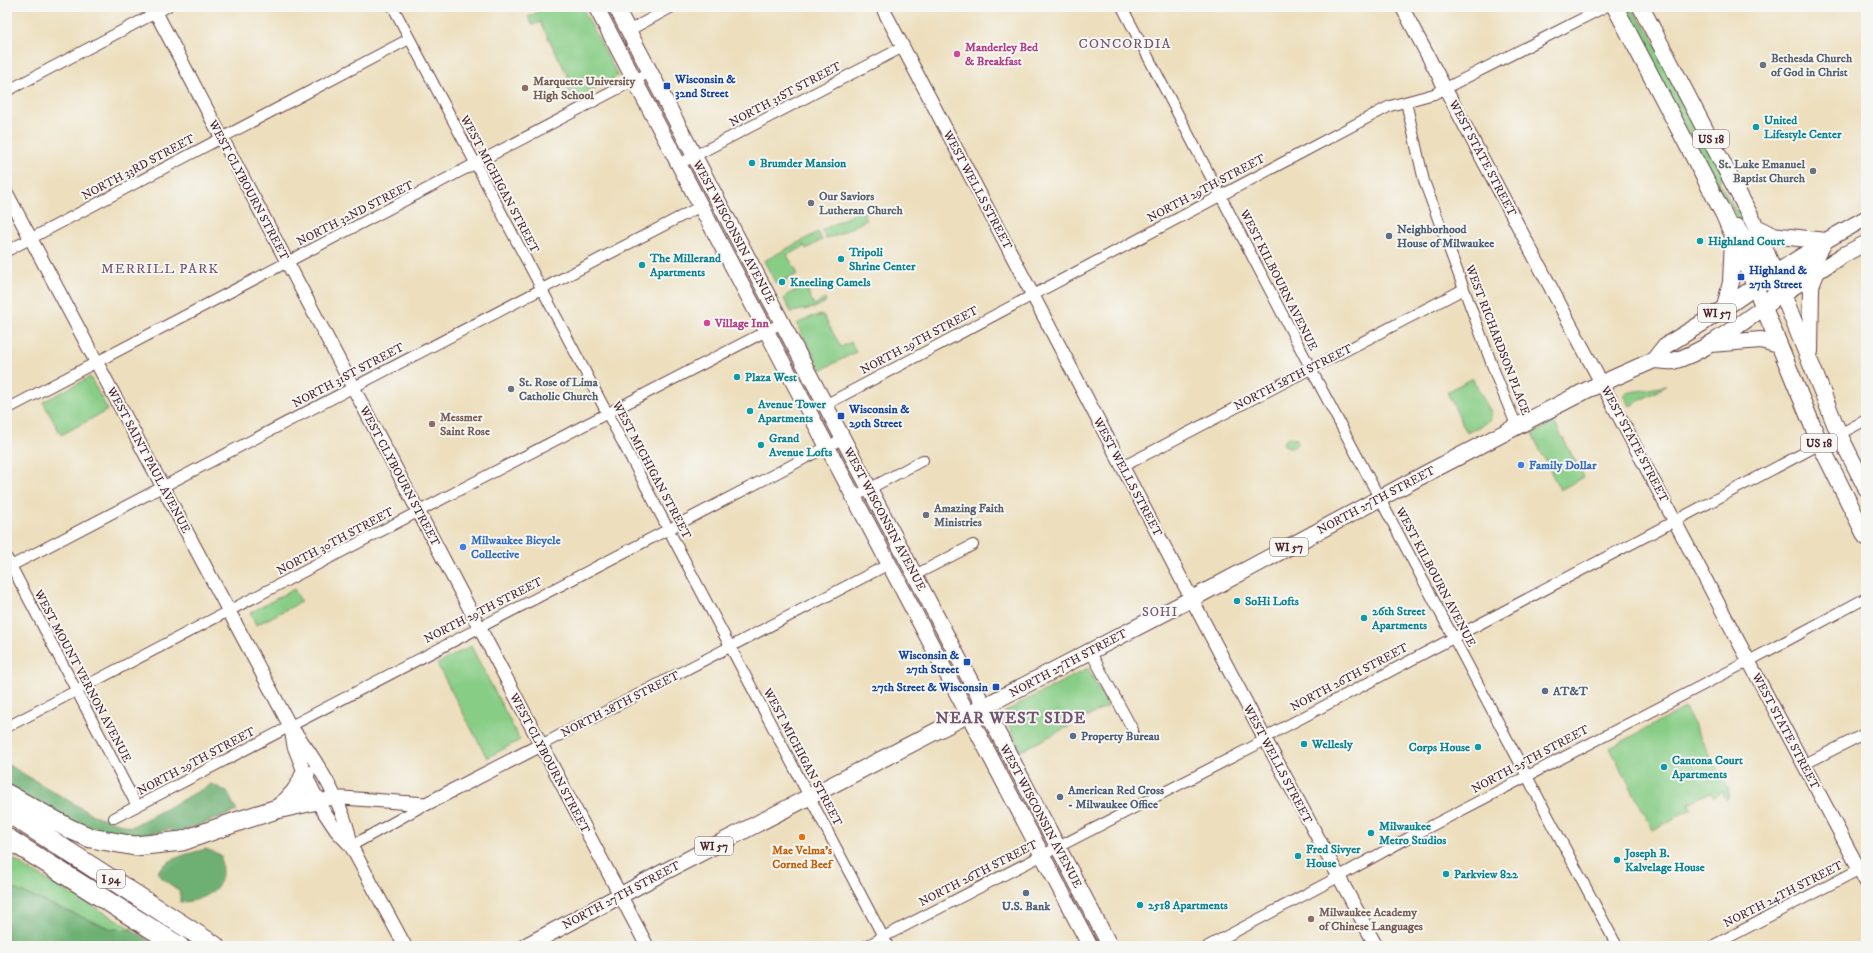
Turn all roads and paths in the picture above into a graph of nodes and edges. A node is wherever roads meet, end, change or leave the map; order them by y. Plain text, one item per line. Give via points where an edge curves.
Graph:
1 (393, 7) edge
2 (596, 7) edge
3 (616, 7) edge
4 (672, 7) edge
5 (882, 7) edge
6 (1122, 7) edge
7 (1402, 7) edge
8 (1604, 7) edge
9 (1615, 7) edge
10 (1641, 7) edge
11 (158, 9) edge
12 (628, 31) junction
13 (410, 39) junction
14 (903, 47) junction
15 (650, 72) junction
16 (635, 80) junction
17 (1446, 87) junction
18 (7, 91) edge
19 (1406, 102) junction
20 (222, 138) junction
21 (694, 156) junction
22 (679, 164) junction
23 (475, 165) junction
24 (7, 194) edge
25 (1221, 195) junction
26 (701, 206) junction
27 (1723, 213) junction
28 (1866, 218) edge
29 (1756, 227) junction
30 (1733, 235) junction
31 (31, 239) junction
32 (1825, 241) junction
33 (1866, 243) edge
34 (7, 251) edge
35 (287, 263) junction
36 (1817, 272) junction
37 (540, 289) junction
38 (1464, 289) junction
39 (1769, 290) junction
40 (1032, 295) junction
41 (1725, 307) junction
42 (782, 323) junction
43 (767, 331) junction
44 (1708, 344) junction
45 (1779, 345) junction
46 (1654, 360) junction
47 (97, 362) junction
48 (1810, 362) junction
49 (1311, 368) junction
50 (1602, 384) junction
51 (352, 388) junction
52 (825, 405) junction
53 (7, 409) edge
54 (608, 414) junction
55 (1866, 420) edge
56 (1517, 427) junction
57 (1839, 434) junction
58 (842, 439) junction
59 (1820, 444) junction
60 (828, 446) junction
61 (923, 460) dead end
62 (1122, 467) junction
63 (163, 488) junction
64 (1866, 488) edge
65 (869, 490) junction
66 (854, 497) junction
67 (1380, 498) junction
68 (418, 512) junction
69 (1676, 522) junction
70 (669, 530) junction
71 (1866, 537) edge
72 (973, 546) dead end
73 (8, 564) edge
74 (888, 564) junction
75 (914, 575) junction
76 (922, 590) junction
77 (1866, 598) edge
78 (1191, 599) junction
79 (229, 611) junction
80 (479, 627) junction
81 (1453, 636) junction
82 (730, 647) junction
83 (1090, 651) junction
84 (1749, 661) junction
85 (76, 691) junction
86 (984, 707) junction
87 (968, 715) junction
88 (290, 726) junction
89 (7, 727) edge
90 (1133, 730) dead end
91 (1866, 733) edge
92 (1265, 739) junction
93 (541, 745) junction
94 (1805, 764) junction
95 (305, 774) junction
96 (1526, 776) junction
97 (7, 794) edge
98 (809, 797) junction
99 (326, 799) junction
100 (426, 804) junction
101 (137, 806) junction
102 (277, 809) junction
103 (7, 812) edge
104 (114, 818) dead end
105 (7, 838) edge
106 (351, 846) junction
107 (1057, 847) junction
108 (1042, 855) junction
109 (1863, 868) edge
110 (1338, 876) junction
111 (1866, 882) edge
112 (620, 895) junction
113 (886, 942) edge
114 (179, 946) edge
115 (216, 946) edge
116 (405, 946) edge
117 (526, 946) edge
118 (646, 946) edge
119 (866, 946) edge
120 (1090, 946) edge
121 (1110, 946) edge
122 (1208, 946) edge
123 (1376, 946) edge
124 (1617, 946) edge
125 (1712, 946) edge

1 - 13 street, WEST MICHIGAN STREET
2 - 16 main road, WEST WISCONSIN AVENUE
3 - 12 main road, WEST WISCONSIN AVENUE
4 - 12 street
5 - 14 street, WEST WELLS STREET
6 - 25 street, WEST KILBOURN AVENUE
7 - 17 street, WEST STATE STREET
8 - 17 street, NORTH 29TH STREET
9 - 27 main road, US 18
10 - 29 main road, US 18
11 - 18 street via 32,80
11 - 20 street, WEST CLYBOURN STREET
12 - 15 main road, WEST WISCONSIN AVENUE
13 - 20 street, NORTH 33RD STREET
13 - 23 street, WEST MICHIGAN STREET
14 - 21 street, NORTH 31ST STREET
14 - 40 street, WEST WELLS STREET
15 - 16 street, NORTH 32ND STREET
15 - 21 main road, WEST WISCONSIN AVENUE
16 - 22 main road, WEST WISCONSIN AVENUE
16 - 23 street, NORTH 32ND STREET
17 - 19 street, NORTH 29TH STREET via 1434,94
17 - 50 street, WEST STATE STREET
19 - 25 street, NORTH 29TH STREET via 1390,106
19 - 38 street, WEST RICHARDSON PLACE via 1424,181
20 - 31 street, NORTH 33RD STREET
20 - 35 street, WEST CLYBOURN STREET
21 - 22 street, NORTH 31ST STREET
21 - 42 main road, WEST WISCONSIN AVENUE
22 - 26 main road, WEST WISCONSIN AVENUE
23 - 35 street, NORTH 32ND STREET
23 - 37 street, WEST MICHIGAN STREET
24 - 31 street, WEST SAINT PAUL AVENUE
25 - 40 street, NORTH 29TH STREET
25 - 49 street, WEST KILBOURN AVENUE
26 - 37 street, NORTH 31ST STREET
26 - 43 main road, WEST WISCONSIN AVENUE
27 - 30 main road, US 18
27 - 39 main road via 1744,236
28 - 32 main road
29 - 32 main road via 1772,235
29 - 39 main road, US 18
30 - 39 main road, US 18
30 - 41 main road via 1731,282
31 - 34 street, NORTH 33RD STREET
31 - 47 street, WEST SAINT PAUL AVENUE
32 - 39 main road via 1817,254
33 - 36 main road, NORTH 27TH STREET
35 - 47 street, NORTH 32ND STREET
35 - 51 street, WEST CLYBOURN STREET
36 - 39 main road, NORTH 27TH STREET
36 - 48 main road via 1811,286
37 - 51 street, NORTH 31ST STREET
37 - 54 street, WEST MICHIGAN STREET
38 - 49 street, NORTH 28TH STREET
38 - 56 street, WEST RICHARDSON PLACE
39 - 41 main road, NORTH 27TH STREET / WI 57
39 - 44 main road, NORTH 27TH STREET
39 - 45 main road, US 18
39 - 48 main road, US 18
40 - 52 street, NORTH 29TH STREET
40 - 62 street, WEST WELLS STREET
41 - 46 main road, NORTH 27TH STREET / WI 57 via 1665,346
42 - 43 street, NORTH 30TH STREET
42 - 52 main road, WEST WISCONSIN AVENUE
43 - 54 street, NORTH 30TH STREET
43 - 60 main road, WEST WISCONSIN AVENUE
44 - 45 main road, WI 57 via 1761,340
44 - 46 main road, NORTH 27TH STREET / WI 57 via 1671,361
45 - 59 main road, US 18
46 - 50 main road, NORTH 27TH STREET / WI 57
47 - 53 street, NORTH 32ND STREET
47 - 63 street, WEST SAINT PAUL AVENUE
48 - 57 main road, US 18
49 - 62 street, NORTH 28TH STREET
49 - 67 street, WEST KILBOURN AVENUE
50 - 56 main road, NORTH 27TH STREET / WI 57
50 - 69 street, WEST STATE STREET
51 - 63 street, NORTH 31ST STREET
51 - 68 street, WEST CLYBOURN STREET
52 - 58 main road, WEST WISCONSIN AVENUE
54 - 68 street, NORTH 30TH STREET
54 - 70 street, WEST MICHIGAN STREET
55 - 57 street, NORTH 26TH STREET
56 - 67 main road, NORTH 27TH STREET / WI 57
57 - 59 street, NORTH 26TH STREET
57 - 64 main road, US 18
58 - 60 street, NORTH 29TH STREET
58 - 65 main road, WEST WISCONSIN AVENUE
59 - 69 street, NORTH 26TH STREET
59 - 71 main road, US 18
60 - 66 main road, WEST WISCONSIN AVENUE
60 - 70 street, NORTH 29TH STREET
61 - 65 street
62 - 78 street, WEST WELLS STREET
63 - 73 street, NORTH 31ST STREET
63 - 79 street, WEST SAINT PAUL AVENUE
65 - 66 street
65 - 75 main road, WEST WISCONSIN AVENUE
66 - 74 main road, WEST WISCONSIN AVENUE
67 - 78 main road, NORTH 27TH STREET / WI 57
67 - 81 street, WEST KILBOURN AVENUE
68 - 79 street, NORTH 30TH STREET
68 - 80 street, WEST CLYBOURN STREET
69 - 81 street, NORTH 26TH STREET
69 - 84 street, WEST STATE STREET
70 - 80 street, NORTH 29TH STREET
70 - 82 street, WEST MICHIGAN STREET
72 - 75 street
73 - 85 street, WEST MOUNT VERNON AVENUE
74 - 76 main road via 900,568 910,584
74 - 82 street, NORTH 28TH STREET
74 - 87 main road, WEST WISCONSIN AVENUE
75 - 76 main road, WEST WISCONSIN AVENUE
76 - 86 main road, WEST WISCONSIN AVENUE
77 - 84 street, NORTH 25TH STREET
78 - 83 main road, NORTH 27TH STREET / WI 57
78 - 92 street, WEST WELLS STREET
79 - 85 street, NORTH 30TH STREET
79 - 88 street, WEST SAINT PAUL AVENUE
80 - 88 street, NORTH 29TH STREET
80 - 93 street, WEST CLYBOURN STREET
81 - 92 street, NORTH 26TH STREET
81 - 96 street, WEST KILBOURN AVENUE
82 - 93 street, NORTH 28TH STREET
82 - 98 street, WEST MICHIGAN STREET
83 - 86 main road, NORTH 27TH STREET / WI 57
83 - 90 street
84 - 94 street, WEST STATE STREET
84 - 96 street, NORTH 25TH STREET
85 - 89 street, NORTH 30TH STREET
85 - 101 street, WEST MOUNT VERNON AVENUE
86 - 87 main road, NORTH 27TH STREET / WI 57
86 - 107 main road, WEST WISCONSIN AVENUE
87 - 98 main road, NORTH 27TH STREET / WI 57
87 - 108 main road, WEST WISCONSIN AVENUE
88 - 95 street, WEST SAINT PAUL AVENUE via 294,746
88 - 99 street, WEST SAINT PAUL AVENUE via 308,749
88 - 101 street, NORTH 29TH STREET
91 - 94 street
92 - 107 street, NORTH 26TH STREET
92 - 110 street, WEST WELLS STREET
93 - 100 street, NORTH 28TH STREET
93 - 112 street, WEST CLYBOURN STREET
94 - 109 street, WEST STATE STREET
95 - 99 street, WEST SAINT PAUL AVENUE
95 - 102 highway via 302,785
96 - 110 street, NORTH 25TH STREET
96 - 124 street, WEST KILBOURN AVENUE
97 - 102 highway via 91,838 135,846 182,841
98 - 112 main road, NORTH 27TH STREET / WI 57
98 - 113 street, WEST MICHIGAN STREET
99 - 100 street
99 - 102 highway
99 - 106 street, WEST SAINT PAUL AVENUE via 336,830
100 - 106 street, NORTH 28TH STREET
101 - 104 street, NORTH 29TH STREET
103 - 115 highway, I 94
105 - 114 highway, I 94
106 - 116 street, WEST SAINT PAUL AVENUE
107 - 108 street, NORTH 26TH STREET
107 - 121 main road, WEST WISCONSIN AVENUE
108 - 113 street, NORTH 26TH STREET
108 - 120 main road, WEST WISCONSIN AVENUE
109 - 111 street, WEST STATE STREET
109 - 125 street, NORTH 24TH STREET
110 - 122 street, NORTH 25TH STREET
110 - 123 street, WEST WELLS STREET
112 - 117 main road, NORTH 27TH STREET / WI 57
112 - 118 street, WEST CLYBOURN STREET
113 - 119 street, NORTH 26TH STREET

